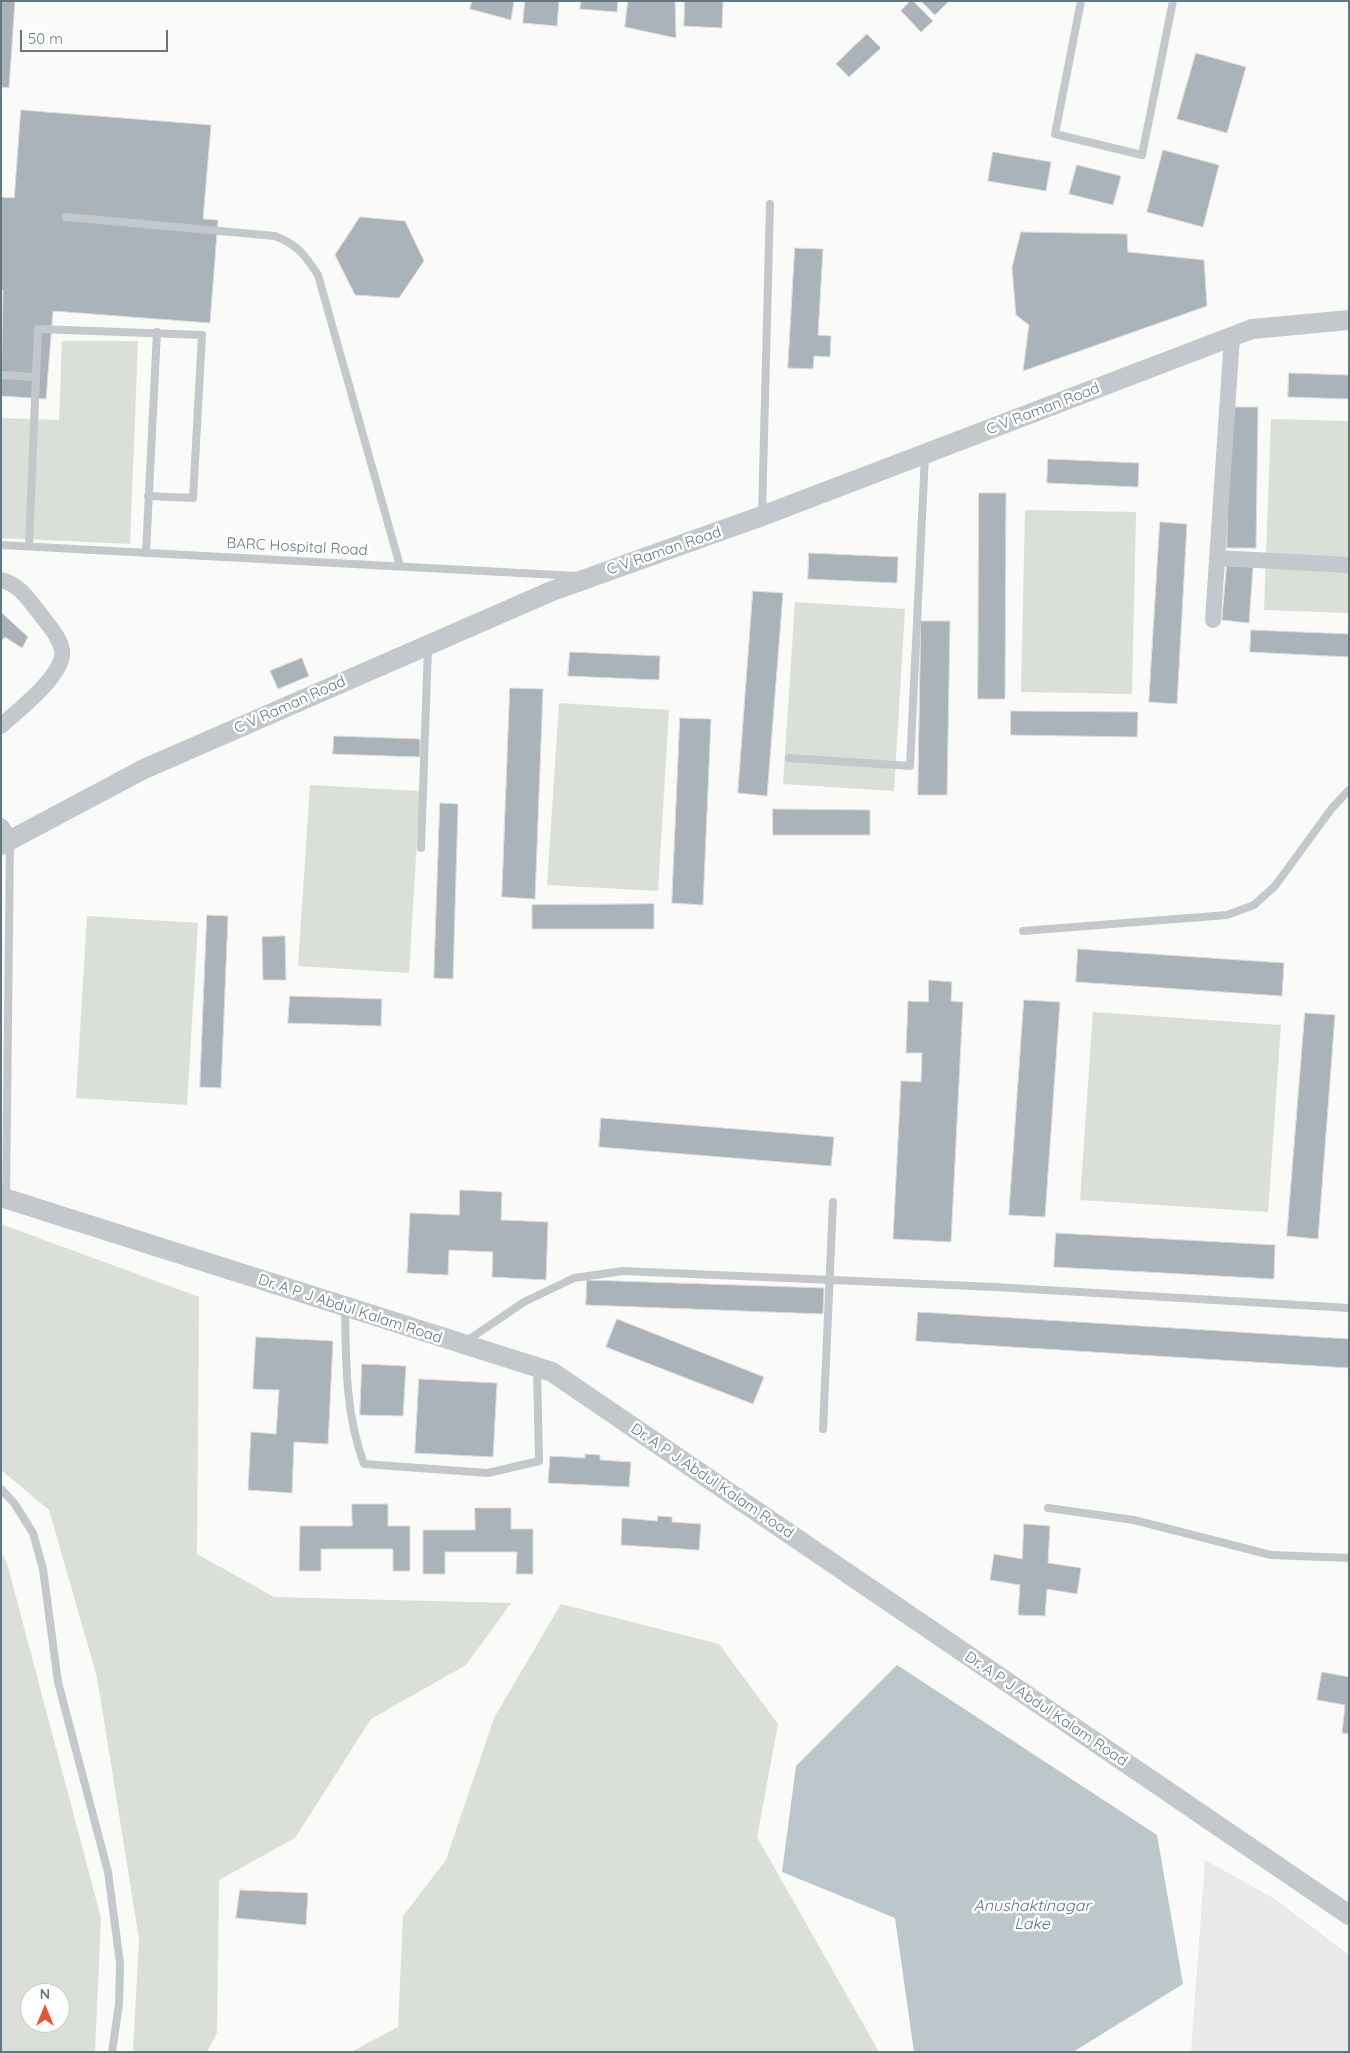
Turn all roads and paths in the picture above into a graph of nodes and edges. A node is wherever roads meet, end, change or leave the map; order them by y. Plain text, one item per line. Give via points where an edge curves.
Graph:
1 (1081, 1) edge
2 (1173, 1) edge
3 (770, 204) dead end
4 (66, 217) dead end
5 (1349, 320) edge
6 (157, 332) junction
7 (1232, 337) junction
8 (1, 375) edge
9 (35, 377) junction
10 (925, 454) junction
11 (148, 496) junction
12 (762, 516) junction
13 (1, 545) edge
14 (29, 546) junction
15 (146, 553) junction
16 (1216, 558) junction
17 (1349, 565) edge
18 (400, 566) junction
19 (591, 576) junction
20 (1, 580) edge
21 (1212, 620) dead end
22 (428, 645) junction
23 (1, 726) edge
24 (789, 758) dead end
25 (1349, 790) edge
26 (4, 837) edge
27 (421, 848) dead end
28 (1023, 931) dead end
29 (4, 1198) edge
30 (833, 1202) dead end
31 (829, 1280) junction
32 (345, 1307) junction
33 (1349, 1308) edge
34 (461, 1344) junction
35 (536, 1367) junction
36 (823, 1428) dead end
37 (1, 1489) edge
38 (1048, 1508) dead end
39 (1349, 1558) edge
40 (1349, 1915) edge
41 (112, 2052) edge

1 - 2 lane via 1054,134 1142,155
3 - 12 lane
4 - 18 lane via 275,236 290,242 303,253 318,275
5 - 7 street, C V Raman Road via 1252,329
6 - 9 lane via 38,329
6 - 11 lane
6 - 11 lane via 202,335 193,498
7 - 10 street, C V Raman Road
7 - 16 street
8 - 9 lane
9 - 14 lane
10 - 12 street, C V Raman Road
10 - 24 lane via 910,766
11 - 15 lane
12 - 19 street, C V Raman Road
13 - 14 lane, BARC Hospital Road
14 - 15 lane, BARC Hospital Road
15 - 18 lane, BARC Hospital Road
16 - 17 street
16 - 21 street
18 - 19 lane, BARC Hospital Road
19 - 22 street, C V Raman Road
20 - 23 street via 18,586 56,634 62,662 56,673
22 - 26 street, C V Raman Road via 144,768
22 - 27 lane
25 - 28 lane via 1275,886 1254,905 1227,915
26 - 29 lane
29 - 32 street, Dr. A P J Abdul Kalam Road
30 - 31 lane
31 - 33 lane
31 - 34 lane via 623,1271 574,1278 524,1302
31 - 36 lane
32 - 34 street, Dr. A P J Abdul Kalam Road
32 - 35 lane via 347,1385 354,1437 364,1464 488,1473 539,1461
34 - 35 street, Dr. A P J Abdul Kalam Road
35 - 40 street, Dr. A P J Abdul Kalam Road via 552,1372
37 - 41 lane via 33,1533 43,1569 58,1682 108,1872 120,1963 119,2004
38 - 39 lane via 1134,1520 1271,1555

